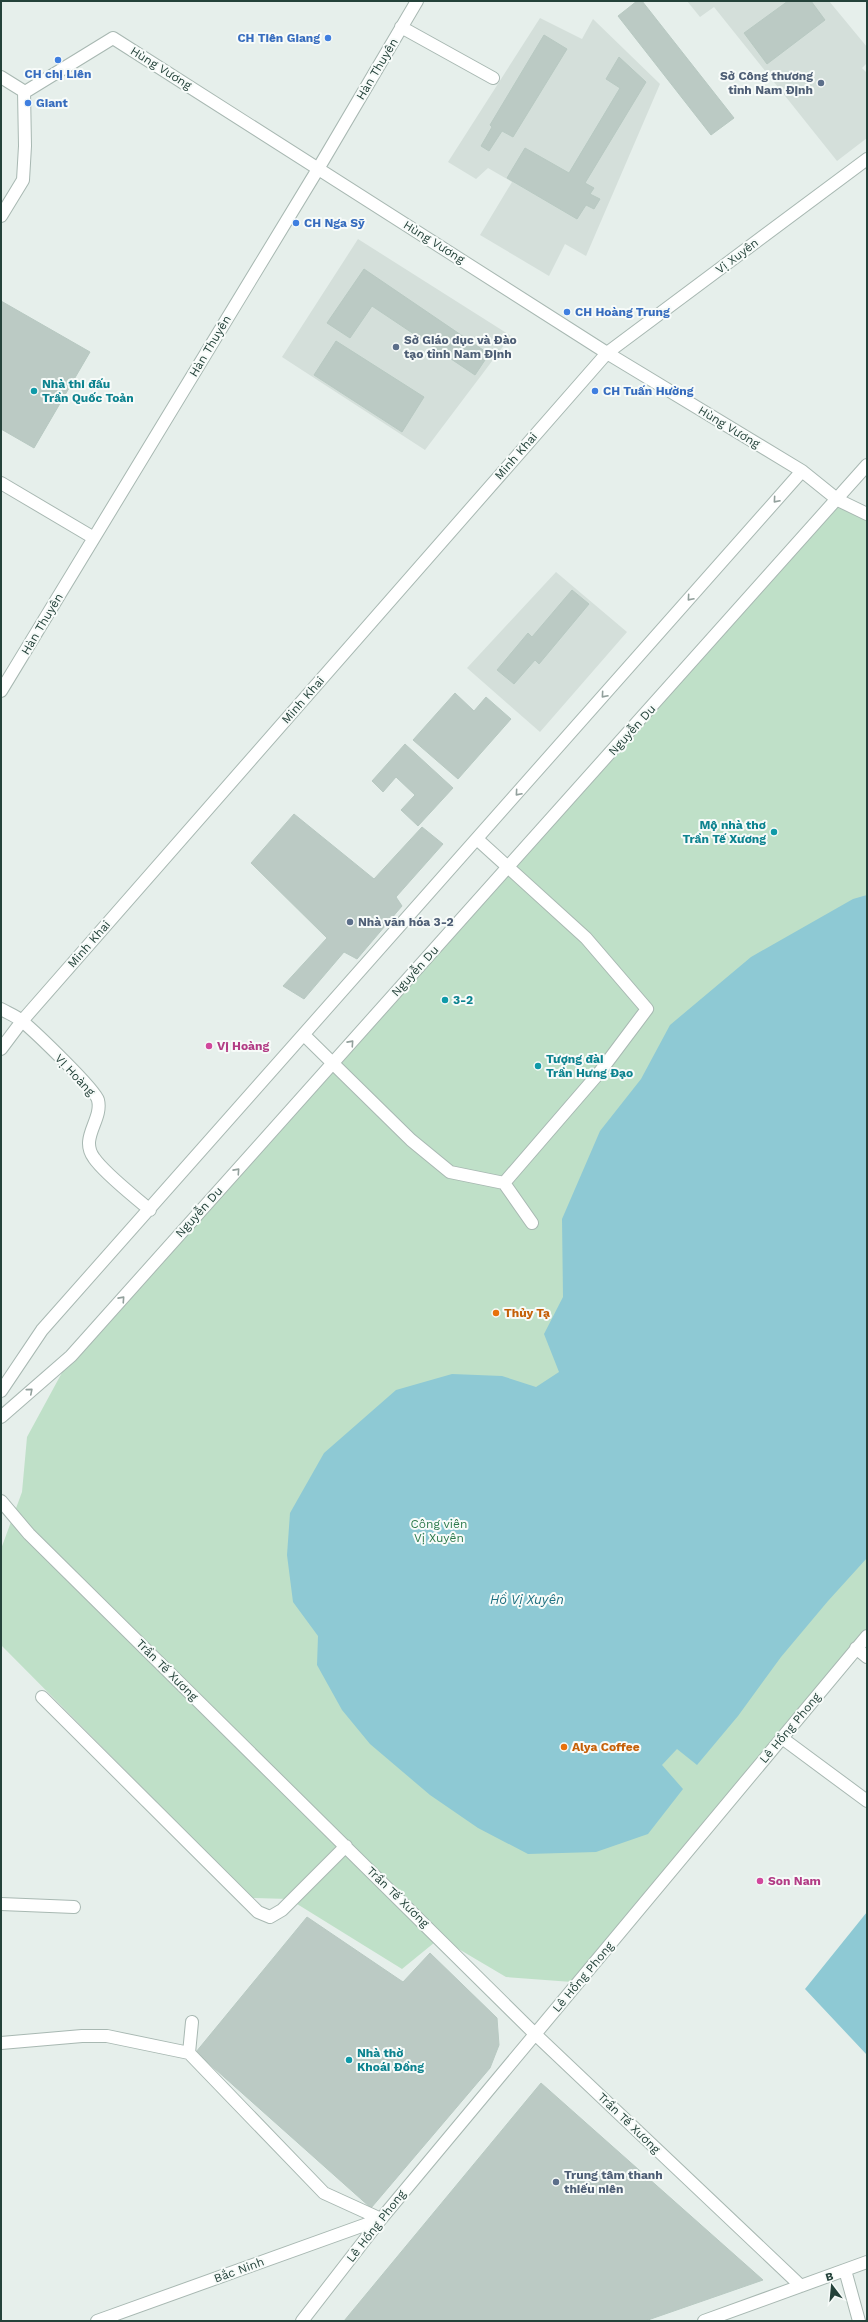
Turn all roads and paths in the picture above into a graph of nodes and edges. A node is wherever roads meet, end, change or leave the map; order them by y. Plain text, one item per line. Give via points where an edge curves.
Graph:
1 (417, 1) edge
2 (401, 27) junction
3 (1, 77) edge
4 (493, 78) dead end
5 (24, 91) junction
6 (867, 159) edge
7 (318, 169) junction
8 (1, 216) edge
9 (607, 353) junction
10 (867, 465) edge
11 (802, 471) junction
12 (1, 483) edge
13 (838, 500) junction
14 (867, 514) edge
15 (94, 538) junction
16 (1, 691) edge
17 (477, 839) junction
18 (509, 866) junction
19 (1, 1009) edge
20 (22, 1021) junction
21 (304, 1035) junction
22 (1, 1049) edge
23 (332, 1064) junction
24 (504, 1183) junction
25 (150, 1210) junction
26 (532, 1223) dead end
27 (1, 1391) edge
28 (1, 1416) edge
29 (1, 1501) edge
30 (867, 1636) edge
31 (856, 1648) junction
32 (867, 1657) edge
33 (42, 1697) dead end
34 (782, 1738) junction
35 (867, 1801) edge
36 (346, 1846) junction
37 (1, 1904) edge
38 (74, 1907) dead end
39 (192, 2022) dead end
40 (535, 2034) junction
41 (1, 2043) edge
42 (189, 2053) junction
43 (381, 2219) junction
44 (867, 2262) edge
45 (845, 2270) junction
46 (801, 2286) junction
47 (97, 2321) edge
48 (302, 2321) edge
49 (704, 2321) edge
50 (859, 2321) edge

1 - 2 street, Hàn Thuyên
2 - 4 street
2 - 7 street, Hàn Thuyên
3 - 5 street
5 - 7 street, Hùng Vương via 113,38
5 - 8 street via 23,180
6 - 9 street, Vị Xuyên
7 - 9 street, Hùng Vương
7 - 15 street, Hàn Thuyên
9 - 11 street, Hùng Vương
9 - 20 street, Minh Khai
10 - 13 street, Nguyễn Du
11 - 13 street, Hùng Vương
11 -> 17 street
12 - 15 street
13 - 14 street, Hùng Vương
13 - 18 street, Nguyễn Du
15 - 16 street, Hàn Thuyên
17 - 18 street
17 - 21 street
23 -> 18 street, Nguyễn Du
18 - 24 street via 586,938 647,1009 599,1073
19 - 20 street
20 - 22 street, Minh Khai
20 - 25 street, VỊ Hoàng via 88,1086 98,1100 98,1113 88,1143 93,1158
21 - 23 street
21 - 25 street
23 - 24 street via 410,1140 450,1172
28 -> 23 street, Nguyễn Du via 71,1356
24 - 26 street
25 - 27 street via 42,1330
29 - 36 street, Trần Tế Xương via 29,1534
30 - 31 street, Lê Hồng Phong
31 - 32 street
31 - 34 street, Lê Hồng Phong
33 - 36 street via 258,1912 270,1917 282,1910
34 - 35 street
34 - 40 street, Lê Hồng Phong
36 - 40 street, Trần Tế Xương
37 - 38 street
39 - 42 street
40 - 43 street, Lê Hồng Phong
40 - 46 street, Trần Tế Xương
41 - 42 street via 107,2036
42 - 43 street via 324,2193
43 - 47 street, Bắc Ninh
43 - 48 street, Lê Hồng Phong
44 - 45 street
45 - 46 street
45 - 50 street
46 - 49 street

